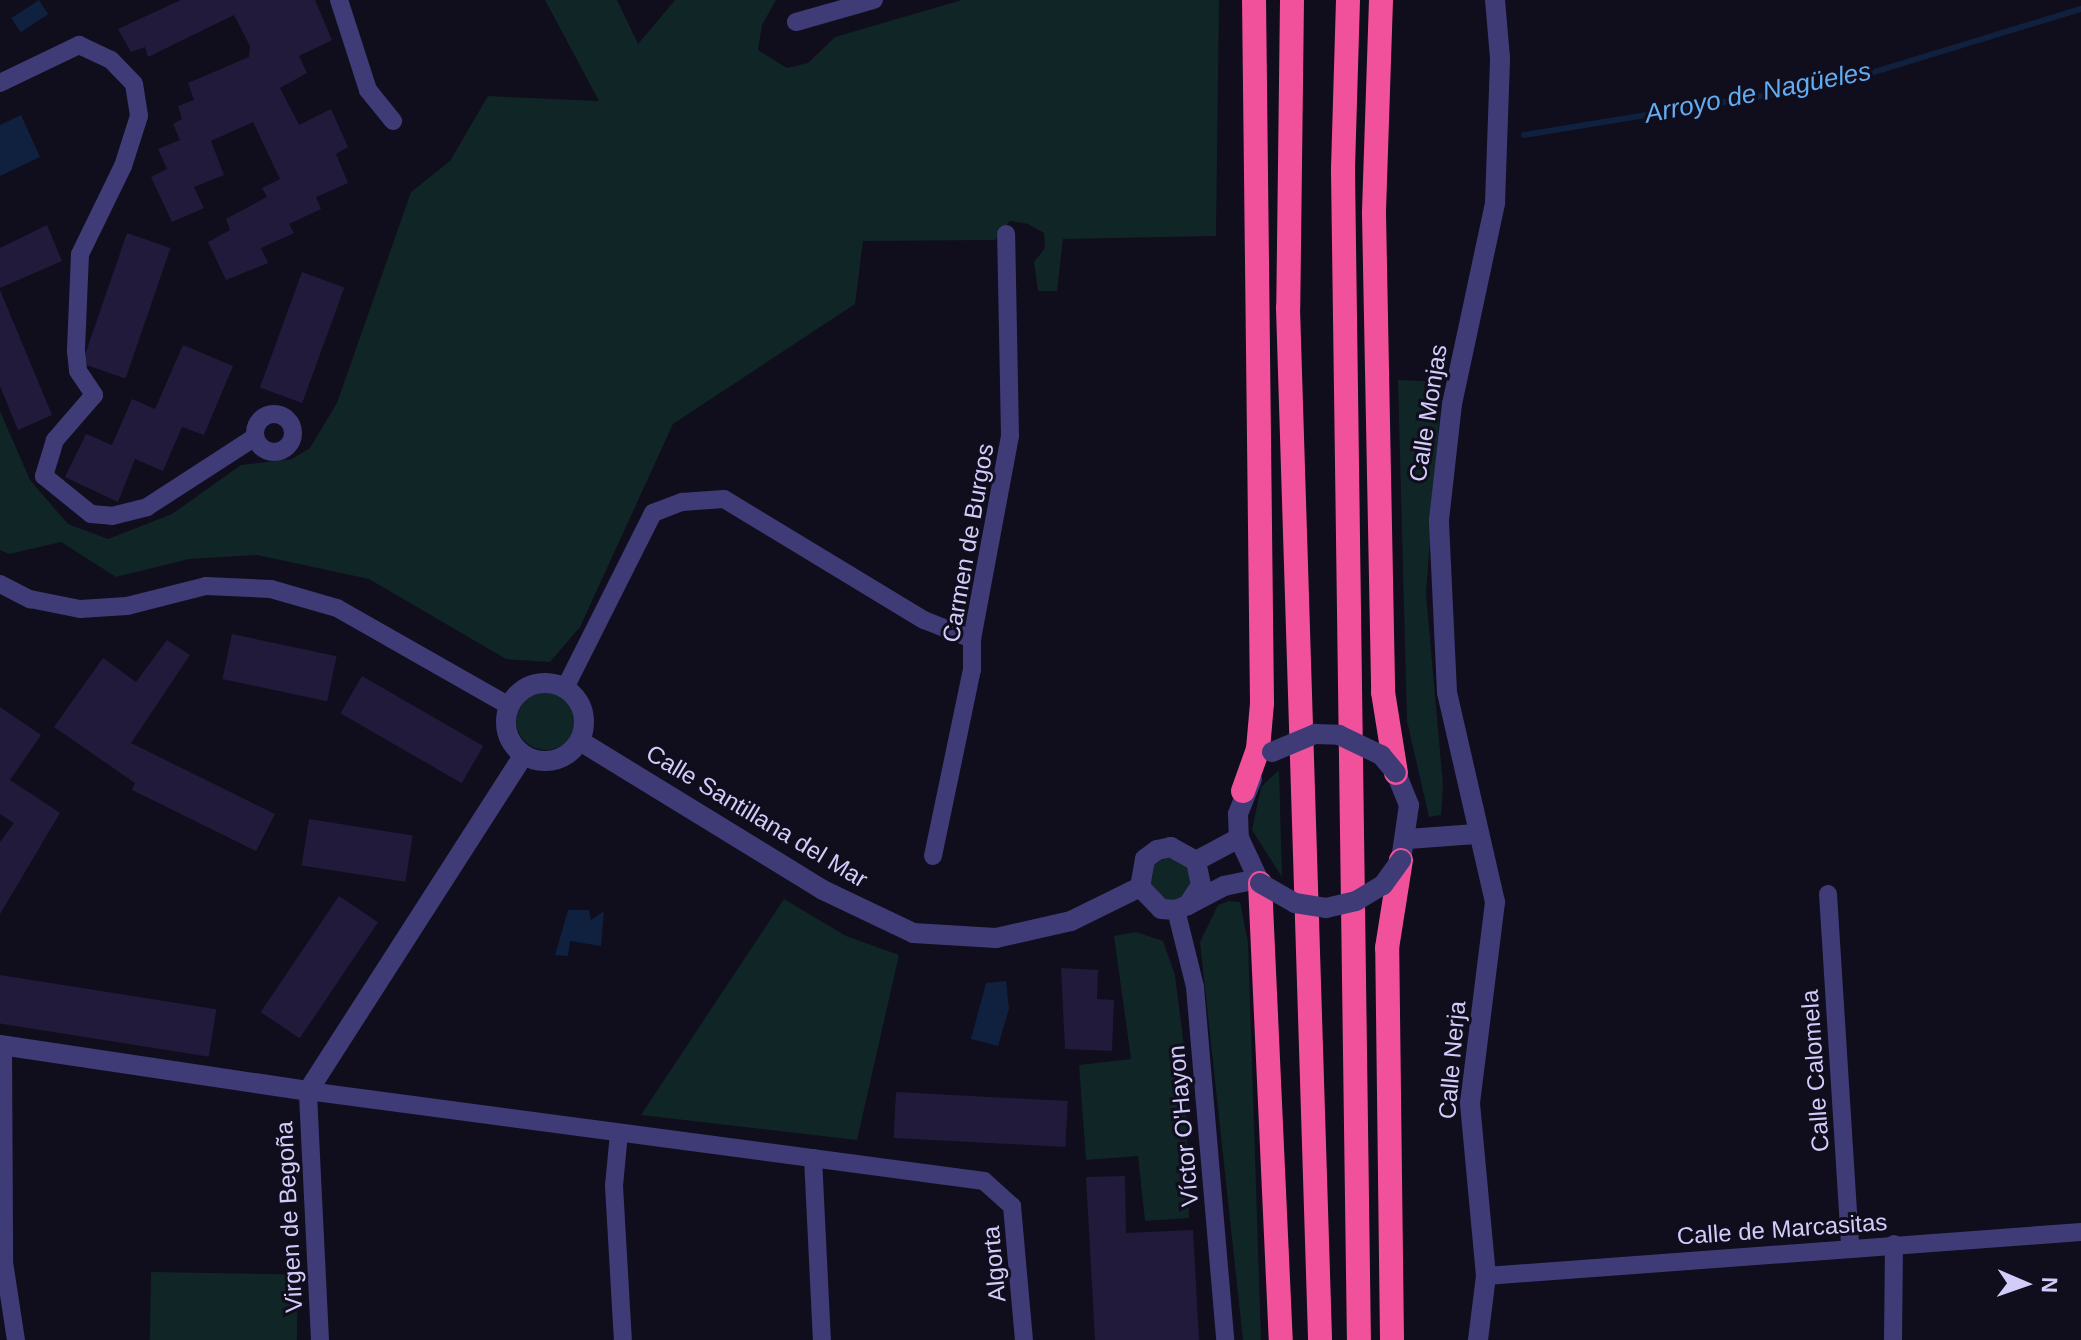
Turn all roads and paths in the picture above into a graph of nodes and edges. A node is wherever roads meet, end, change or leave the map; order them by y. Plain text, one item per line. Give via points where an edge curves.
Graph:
1 (339, 0) edge
2 (874, 0) edge
3 (1254, 0) edge
4 (1292, 0) edge
5 (1348, 0) edge
6 (1381, 0) edge
7 (1495, 0) edge
8 (796, 22) dead end
9 (0, 83) edge
10 (393, 121) dead end
11 (1006, 234) dead end
12 (255, 437) dead end
13 (0, 584) edge
14 (972, 639) junction
15 (565, 688) junction
16 (508, 705) junction
17 (580, 741) junction
18 (523, 756) junction
19 (1396, 773) junction
20 (1243, 791) junction
21 (1476, 834) junction
22 (1239, 838) junction
23 (1405, 849) junction
24 (933, 856) dead end
25 (1196, 861) junction
26 (1259, 881) junction
27 (1140, 887) junction
28 (1828, 894) dead end
29 (1182, 907) junction
30 (2, 1045) edge
31 (308, 1091) junction
32 (619, 1133) junction
33 (813, 1158) junction
34 (2081, 1232) edge
35 (1894, 1244) junction
36 (1850, 1246) junction
37 (1486, 1276) junction
38 (16, 1340) edge
39 (320, 1340) edge
40 (623, 1340) edge
41 (822, 1340) edge
42 (1024, 1340) edge
43 (1225, 1340) edge
44 (1281, 1340) edge
45 (1320, 1340) edge
46 (1359, 1340) edge
47 (1392, 1340) edge
48 (1478, 1340) edge
49 (1893, 1340) edge

1 - 10 street via 368,90
2 - 8 street
3 - 20 highway via 1262,703 1258,749
4 - 45 highway via 1288,308
5 - 46 highway via 1343,203
6 - 19 highway via 1374,214 1383,676
7 - 21 street, Calle Monjas via 1500,58 1495,203 1452,404 1439,520 1447,692
9 - 12 street via 79,45 111,60 134,84 139,116 123,166 80,254 76,351 78,371 94,395 55,440 44,476 91,514 112,516 147,507
11 - 14 street, Carmen de Burgos via 1010,436
13 - 16 street via 30,599 80,609 127,606 206,586 271,589 337,608
14 - 15 street via 924,620 724,499 682,502 653,513
14 - 24 street, Carmen de Burgos via 972,670
15 - 16 street via 533,685
15 - 17 street via 582,712
16 - 18 street via 507,733
17 - 18 street via 565,756 544,762
17 - 27 street, Calle Santillana del Mar via 823,890 913,933 996,938 1071,921
18 - 31 street
19 - 20 street, bridge via 1371,749 1339,735 1315,734 1272,752
19 - 23 street via 1409,805
20 - 22 street
21 - 23 street
21 - 37 street, Calle Nerja via 1495,902 1470,1103
22 - 25 street
22 - 26 street
23 - 26 street, bridge via 1383,885 1356,901 1326,908 1295,903
23 - 47 highway via 1387,948
25 - 27 street via 1185,851 1157,850 1145,859
25 - 29 street via 1201,885
26 - 29 street
26 - 44 highway
27 - 29 street via 1161,909
28 - 36 street, Calle Calomela
29 - 43 street, Víctor O'Hayon via 1195,987
30 - 31 street
30 - 38 street via 3,1234
31 - 32 street, Algorta
31 - 39 street, Virgen de Begoña
32 - 33 street, Algorta
32 - 40 street via 614,1186
33 - 41 street
33 - 42 street, Algorta via 984,1181 1000,1192 1012,1206
34 - 35 street, Calle de Marcasitas
35 - 36 street, Calle de Marcasitas
35 - 49 street
36 - 37 street, Calle de Marcasitas
37 - 48 street, Calle Nerja

